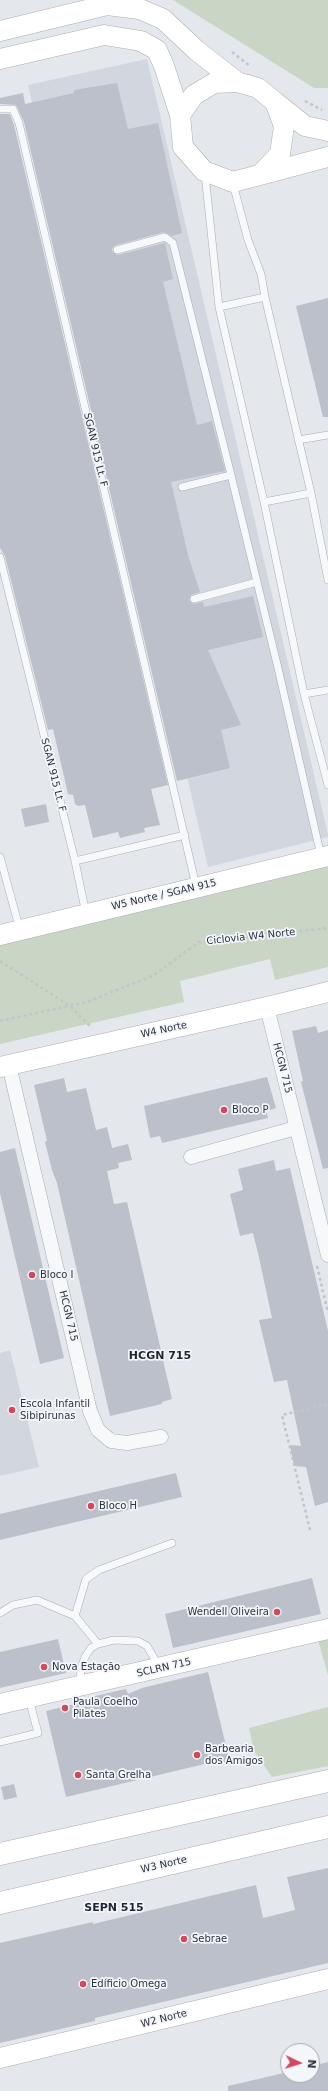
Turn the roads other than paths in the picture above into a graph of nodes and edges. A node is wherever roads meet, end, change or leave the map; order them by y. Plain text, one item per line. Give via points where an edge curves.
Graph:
1 (0, 31) edge
2 (0, 59) edge
3 (237, 82) junction
4 (275, 102) junction
5 (0, 109) edge
6 (180, 115) junction
7 (328, 131) edge
8 (328, 157) edge
9 (204, 171) junction
10 (261, 174) junction
11 (233, 182) junction
12 (117, 250) dead end
13 (265, 297) junction
14 (219, 307) junction
15 (328, 435) edge
16 (298, 440) junction
17 (231, 475) junction
18 (182, 487) dead end
19 (311, 493) junction
20 (264, 502) junction
21 (0, 557) edge
22 (328, 580) edge
23 (257, 582) junction
24 (194, 599) dead end
25 (328, 690) edge
26 (304, 694) junction
27 (328, 785) edge
28 (185, 835) junction
29 (0, 857) edge
30 (325, 857) edge
31 (75, 861) junction
32 (197, 888) junction
33 (86, 914) junction
34 (20, 930) junction
35 (0, 935) edge
36 (328, 992) edge
37 (267, 1008) junction
38 (4, 1066) edge
39 (296, 1128) junction
40 (191, 1156) dead end
41 (328, 1255) edge
42 (161, 1437) dead end
43 (172, 1543) dead end
44 (0, 1613) edge
45 (75, 1616) junction
46 (328, 1629) edge
47 (98, 1644) junction
48 (160, 1669) junction
49 (80, 1686) junction
50 (29, 1698) junction
51 (0, 1704) edge
52 (0, 1742) edge
53 (328, 1781) edge
54 (328, 1827) edge
55 (0, 1854) edge
56 (0, 1902) edge
57 (328, 1979) edge
58 (0, 2058) edge

1 - 3 street via 107,5 140,9 163,19 196,50
2 - 6 street via 104,35 141,41 157,50
3 - 4 street via 258,88
3 - 6 street via 214,83 207,87 194,95
4 - 7 street via 305,126
4 - 10 street via 284,126 280,154
5 - 28 lane, SGAN 915 Lt. F via 13,109 18,123
6 - 9 street via 183,147
8 - 10 street
9 - 11 street
9 - 14 lane
10 - 11 street
11 - 13 lane via 248,240 261,274
12 - 17 lane via 165,237 173,243
13 - 14 lane
13 - 16 lane
14 - 20 lane
15 - 16 lane
16 - 19 lane
17 - 18 lane
17 - 23 lane
19 - 20 lane
19 - 22 lane
20 - 26 lane
21 - 31 lane, SGAN 915 Lt. F
23 - 24 lane
23 - 30 lane
25 - 26 lane
26 - 27 lane
28 - 31 lane
28 - 32 lane
29 - 34 lane
30 - 32 street, W5 Norte / SGAN 915
31 - 33 lane, SGAN 915 Lt. F
32 - 33 street, W5 Norte / SGAN 915
33 - 34 street, W5 Norte / SGAN 915
34 - 35 street, W5 Norte / SGAN 915
36 - 37 street, W4 Norte
37 - 38 street, W4 Norte
37 - 39 street, HCGN 715
38 - 42 street, HCGN 715 via 90,1411 98,1430 111,1441 128,1443
39 - 40 street
39 - 41 street, HCGN 715
43 - 45 lane via 99,1570 86,1579
44 - 45 lane via 13,1605 37,1600
45 - 47 lane
46 - 48 street, SCLRN 715
47 - 48 lane via 114,1640 138,1641 147,1646
47 - 49 lane via 91,1648 85,1657 81,1668
48 - 49 street, SCLRN 715
49 - 50 street, SCLRN 715
50 - 51 street, SCLRN 715
50 - 52 lane via 38,1733
53 - 55 main road
54 - 56 main road, W3 Norte
57 - 58 street, W2 Norte

